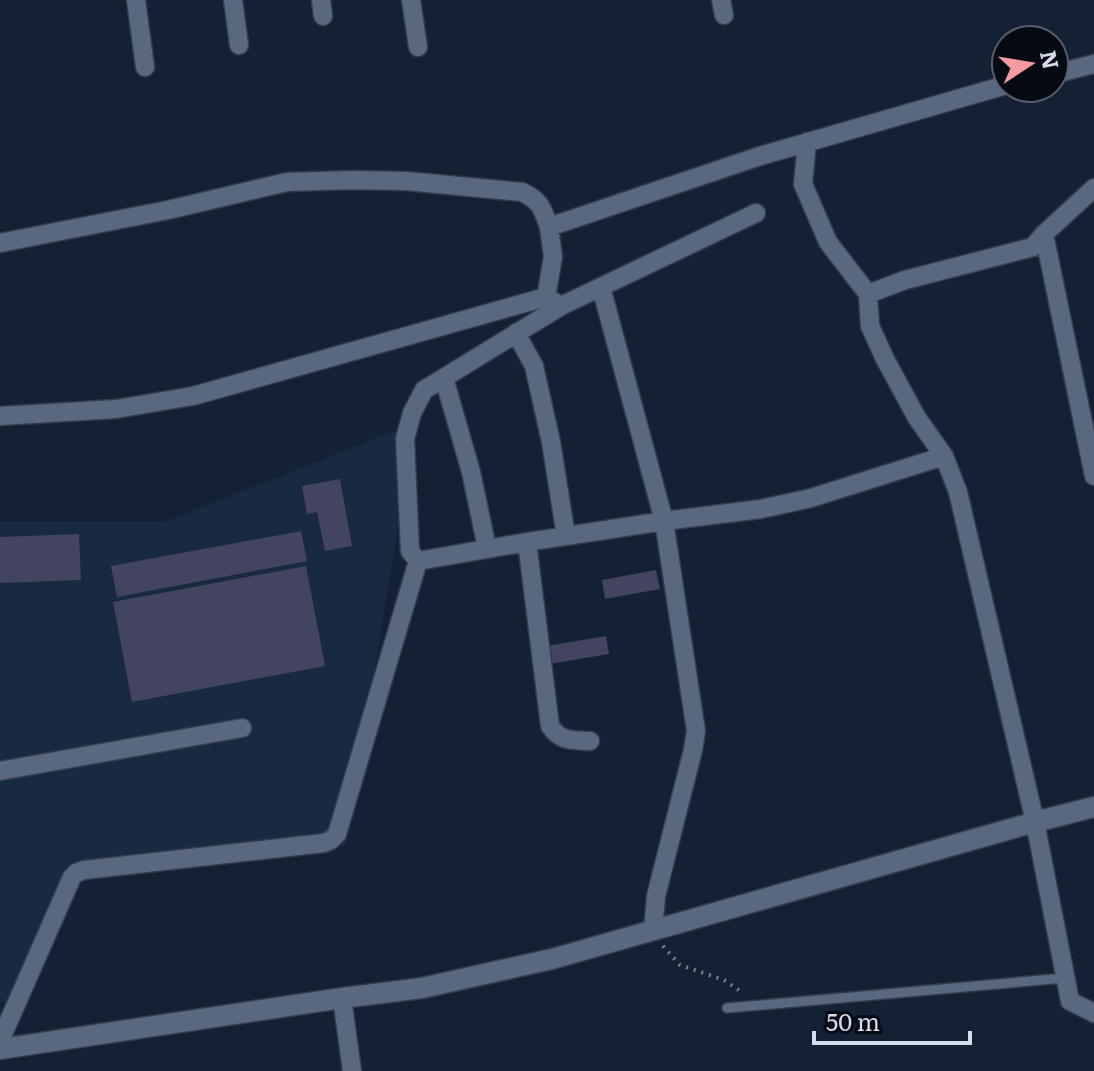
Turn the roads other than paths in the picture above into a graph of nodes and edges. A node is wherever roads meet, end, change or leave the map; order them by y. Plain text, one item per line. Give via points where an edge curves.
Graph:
1 (136, 0) edge
2 (233, 0) edge
3 (411, 0) edge
4 (239, 45) dead end
5 (418, 47) dead end
6 (1094, 64) edge
7 (145, 67) dead end
8 (1070, 70) edge
9 (990, 90) edge
10 (807, 142) junction
11 (1094, 188) edge
12 (756, 213) dead end
13 (549, 227) junction
14 (1044, 234) junction
15 (0, 243) edge
16 (601, 287) junction
17 (868, 294) junction
18 (553, 301) junction
19 (516, 333) junction
20 (444, 378) junction
21 (0, 416) edge
22 (944, 456) junction
23 (1094, 476) edge
24 (664, 521) junction
25 (566, 536) junction
26 (527, 542) junction
27 (487, 548) junction
28 (418, 561) junction
29 (242, 728) dead end
30 (590, 741) dead end
31 (0, 771) edge
32 (1094, 807) edge
33 (1035, 822) junction
34 (653, 931) junction
35 (1065, 978) junction
36 (342, 998) junction
37 (727, 1008) dead end
38 (1094, 1013) edge
39 (0, 1041) edge
40 (0, 1049) edge
41 (352, 1071) edge

1 - 7 street
2 - 4 street
3 - 5 street
6 - 8 street
9 - 10 street
10 - 13 street
10 - 17 street via 803,184 828,242
11 - 14 street
12 - 16 street
13 - 15 street via 541,205 522,192 352,180 287,182
13 - 18 street
14 - 17 street via 1033,247
14 - 23 street
16 - 18 street
16 - 24 street
17 - 22 street via 870,326 885,359
18 - 19 street
18 - 21 street via 193,396 116,409
19 - 20 street
19 - 25 street via 534,366
20 - 27 street
20 - 28 street via 424,390 405,439 410,551
22 - 24 street via 811,498
22 - 33 street via 958,492
24 - 25 street
24 - 34 street via 696,731 656,896
25 - 26 street
26 - 27 street
26 - 30 street via 550,726 556,736
27 - 28 street
28 - 39 street via 337,834 324,843 76,873
29 - 31 street
32 - 33 street
33 - 34 street
33 - 35 street
34 - 36 street via 422,988
35 - 37 lane
35 - 38 street via 1070,1001
36 - 40 street
36 - 41 street

